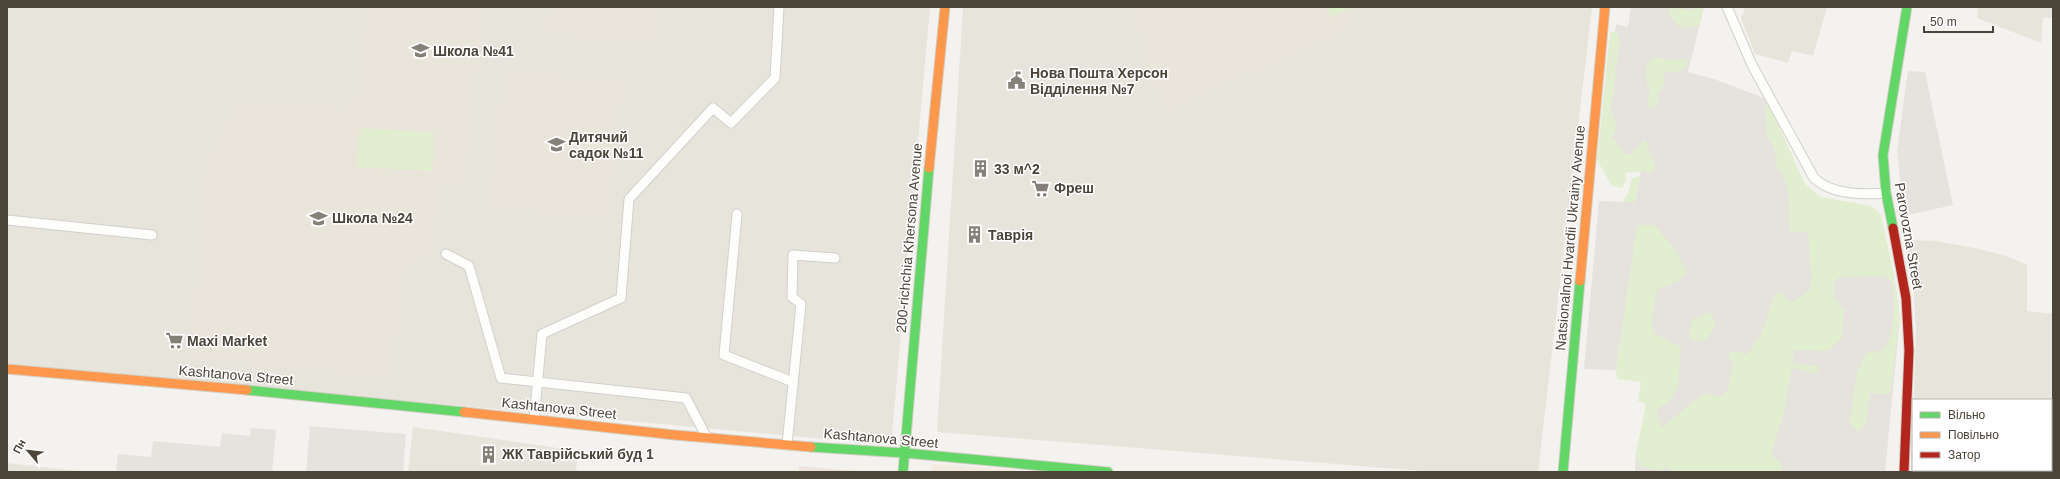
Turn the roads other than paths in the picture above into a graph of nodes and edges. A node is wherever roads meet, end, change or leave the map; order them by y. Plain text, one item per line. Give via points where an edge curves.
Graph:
1 (779, 7) edge
2 (945, 7) edge
3 (1605, 7) edge
4 (1907, 7) edge
5 (1730, 8) edge
6 (1886, 193) junction
7 (737, 214) dead end
8 (7, 220) edge
9 (152, 234) dead end
10 (446, 254) dead end
11 (834, 258) dead end
12 (7, 368) edge
13 (537, 382) junction
14 (793, 382) junction
15 (534, 420) junction
16 (707, 438) junction
17 (788, 445) junction
18 (905, 453) junction
19 (903, 472) edge
20 (1108, 472) edge
21 (1563, 472) edge
22 (1904, 472) edge

1 - 13 street via 775,78 731,123 713,108 629,199 620,298 542,334
2 - 18 street, 200-richchia Khersona Avenue via 916,304
3 - 21 street, Natsionalnoi Hvardii Ukrainy Avenue
4 - 6 street, Parovozna Street via 1884,138
5 - 6 street via 1752,65 1814,178 1833,190 1871,195
6 - 22 street, Parovozna Street via 1906,298 1909,350
7 - 14 street via 724,355
8 - 9 street
10 - 13 street via 469,266 501,378
11 - 14 street via 793,255 792,296 801,304
12 - 15 street, Kashtanova Street via 321,396
13 - 15 street
13 - 16 street via 686,398
14 - 17 street
15 - 16 street, Kashtanova Street
16 - 17 street, Kashtanova Street
17 - 18 street, Kashtanova Street
18 - 19 street, 200-richchia Khersona Avenue
18 - 20 street, Kashtanova Street

